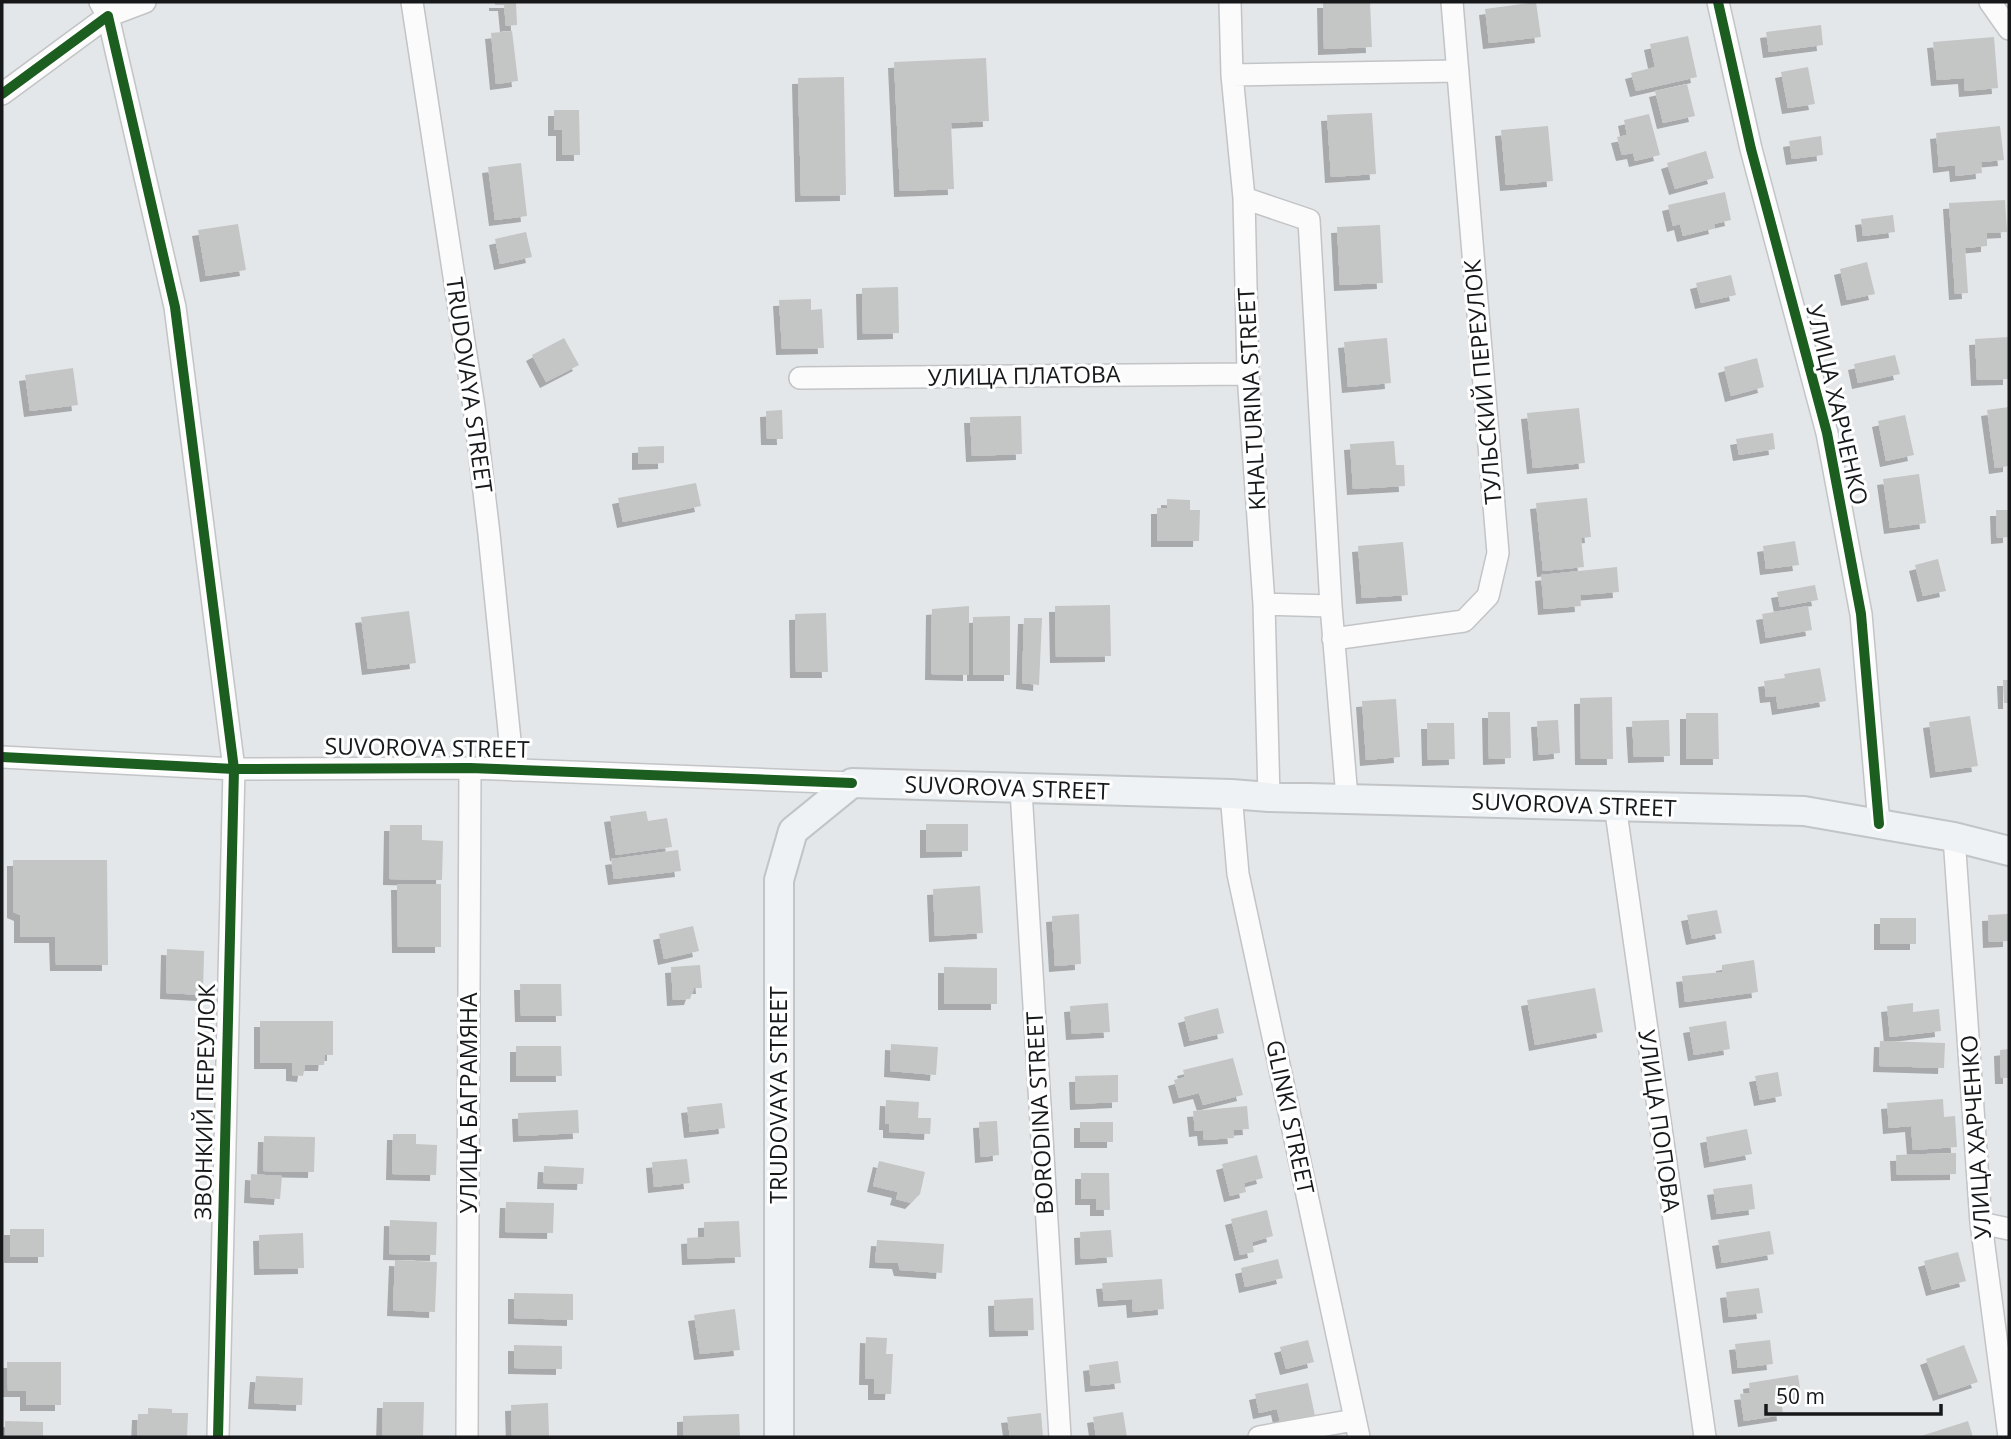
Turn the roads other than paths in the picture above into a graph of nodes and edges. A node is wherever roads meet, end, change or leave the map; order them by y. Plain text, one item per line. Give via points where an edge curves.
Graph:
1 (145, 2) edge
2 (411, 2) edge
3 (1230, 2) edge
4 (1452, 2) edge
5 (1718, 2) edge
6 (1990, 2) edge
7 (104, 9) edge
8 (2009, 29) edge
9 (1458, 71) junction
10 (1232, 75) junction
11 (2, 94) edge
12 (1244, 198) junction
13 (1248, 374) junction
14 (800, 378) dead end
15 (1264, 604) junction
16 (1331, 606) junction
17 (1334, 639) junction
18 (2, 757) edge
19 (470, 768) junction
20 (234, 769) junction
21 (513, 769) junction
22 (852, 783) junction
23 (1021, 790) junction
24 (1231, 794) junction
25 (1269, 797) junction
26 (1347, 799) junction
27 (1615, 806) junction
28 (1879, 824) junction
29 (1954, 837) junction
30 (2009, 851) edge
31 (1982, 1223) junction
32 (2009, 1229) edge
33 (1357, 1429) edge
34 (218, 1437) edge
35 (467, 1437) edge
36 (779, 1437) edge
37 (1060, 1437) edge
38 (1259, 1437) edge
39 (1705, 1437) edge
40 (2009, 1437) edge

1 - 7 street
2 - 21 street, TRUDOVAYA STREET via 474,407
3 - 10 street, KHALTURINA STREET
4 - 9 street, ТУЛЬСКИЙ ПЕРЕУЛОК
5 - 28 street, УЛИЦА ХАРЧЕНКО via 1751,149 1827,433 1861,614
6 - 8 street
7 - 11 street
7 - 20 street, ЗВОНКИЙ ПЕРЕУЛОК via 175,307
9 - 10 street
9 - 17 street, ТУЛЬСКИЙ ПЕРЕУЛОК via 1498,553 1488,596 1464,621
10 - 12 street, KHALTURINA STREET
12 - 13 street, KHALTURINA STREET
12 - 16 street via 1309,220
13 - 14 street, УЛИЦА ПЛАТОВА
13 - 15 street, KHALTURINA STREET
15 - 16 street
15 - 25 street, KHALTURINA STREET
16 - 17 street
17 - 26 street
18 - 20 street, SUVOROVA STREET
19 - 20 street, SUVOROVA STREET
19 - 21 street, SUVOROVA STREET
19 - 35 street, УЛИЦА БАГРАМЯНА
20 - 34 street, ЗВОНКИЙ ПЕРЕУЛОК
21 - 22 street, SUVOROVA STREET
22 - 23 main road, SUVOROVA STREET
22 - 36 main road, TRUDOVAYA STREET via 793,831 779,880
23 - 24 main road, SUVOROVA STREET
23 - 37 street, BORODINA STREET
24 - 25 main road, SUVOROVA STREET
24 - 33 street, GLINKI STREET via 1238,874
25 - 26 main road, SUVOROVA STREET
26 - 27 main road, SUVOROVA STREET
27 - 28 main road, SUVOROVA STREET via 1804,811
27 - 39 street, УЛИЦА ПОПОВА
28 - 29 main road, SUVOROVA STREET
29 - 30 main road, SUVOROVA STREET
29 - 31 street, УЛИЦА ХАРЧЕНКО
31 - 32 street
31 - 40 street, УЛИЦА ХАРЧЕНКО
33 - 38 street

